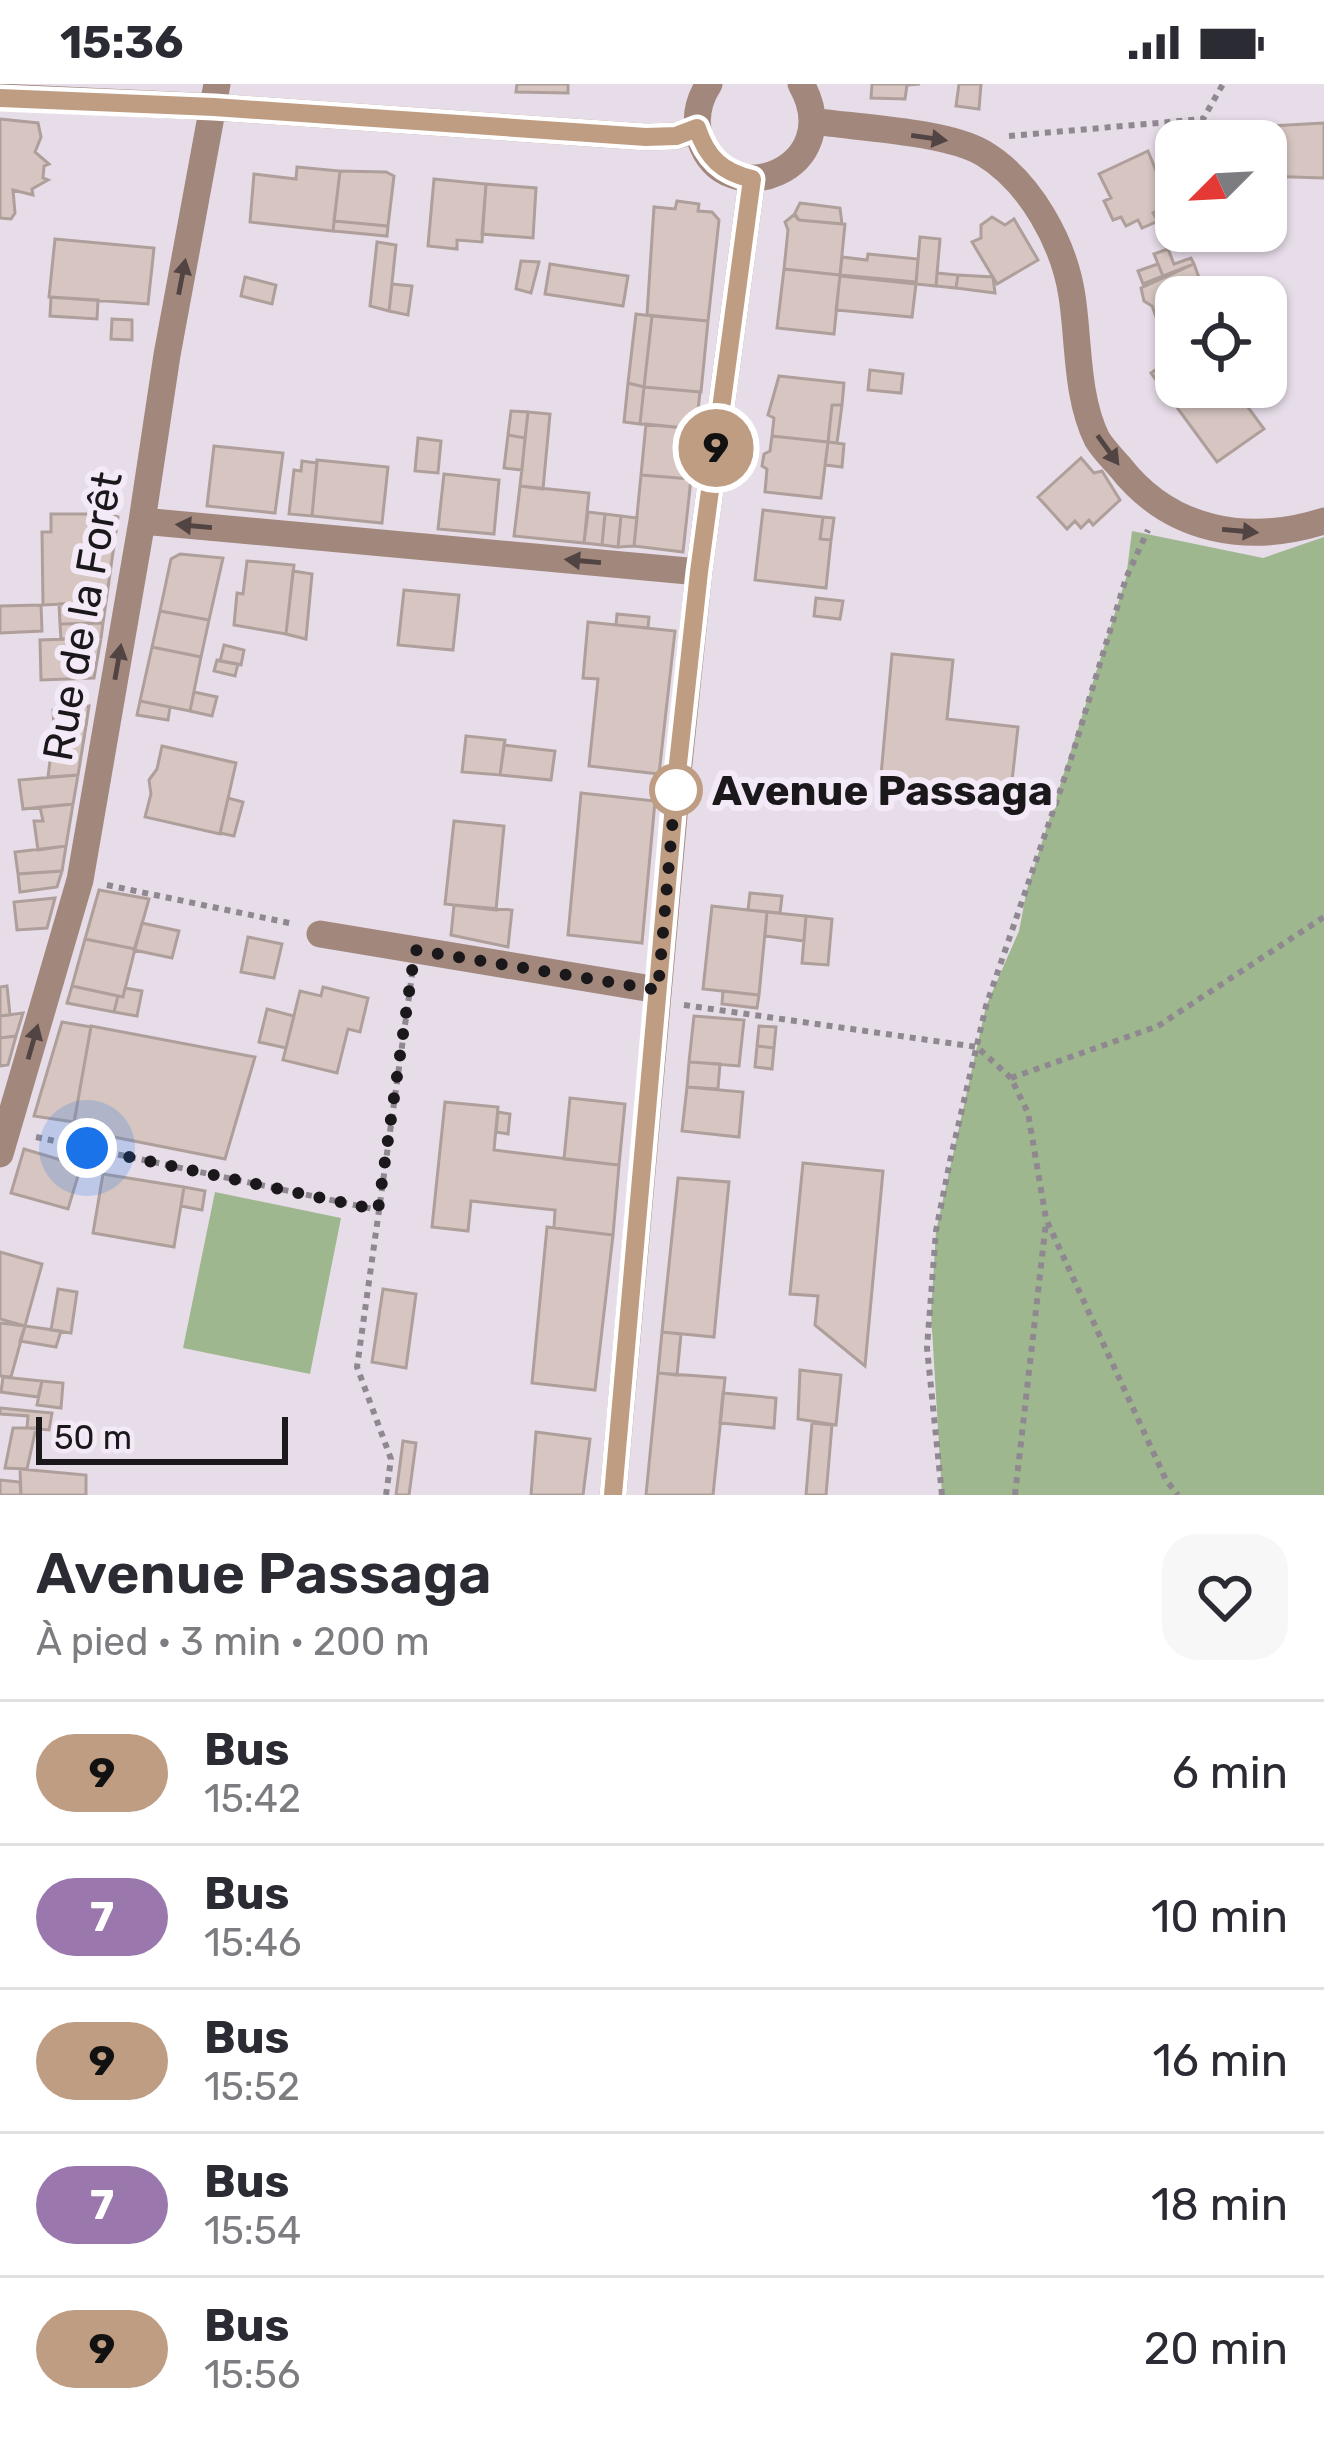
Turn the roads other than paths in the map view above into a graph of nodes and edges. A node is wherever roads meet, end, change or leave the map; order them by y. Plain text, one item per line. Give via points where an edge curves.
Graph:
1 (709, 84) edge
2 (801, 84) edge
3 (216, 96) edge
4 (0, 98) edge
5 (813, 121) junction
6 (697, 128) junction
7 (752, 179) junction
8 (142, 521) junction
9 (1324, 521) edge
10 (699, 572) junction
11 (320, 934) road end
12 (657, 995) junction
13 (0, 1154) edge
14 (613, 1495) edge

1 - 6 street
2 - 5 street
3 - 4 street
3 - 6 street via 646,137
8 -> 3 street, Rue de la Forêt
5 - 7 street via 795,163
5 -> 9 street via 952,142 982,153 1029,195 1072,293 1077,364 1097,438 1138,491 1181,519 1232,533 1286,533
6 - 7 street via 716,164
7 - 10 street
10 -> 8 street
13 -> 8 street, Rue de la Forêt via 80,880
10 - 12 street
11 - 12 street
12 - 14 street

